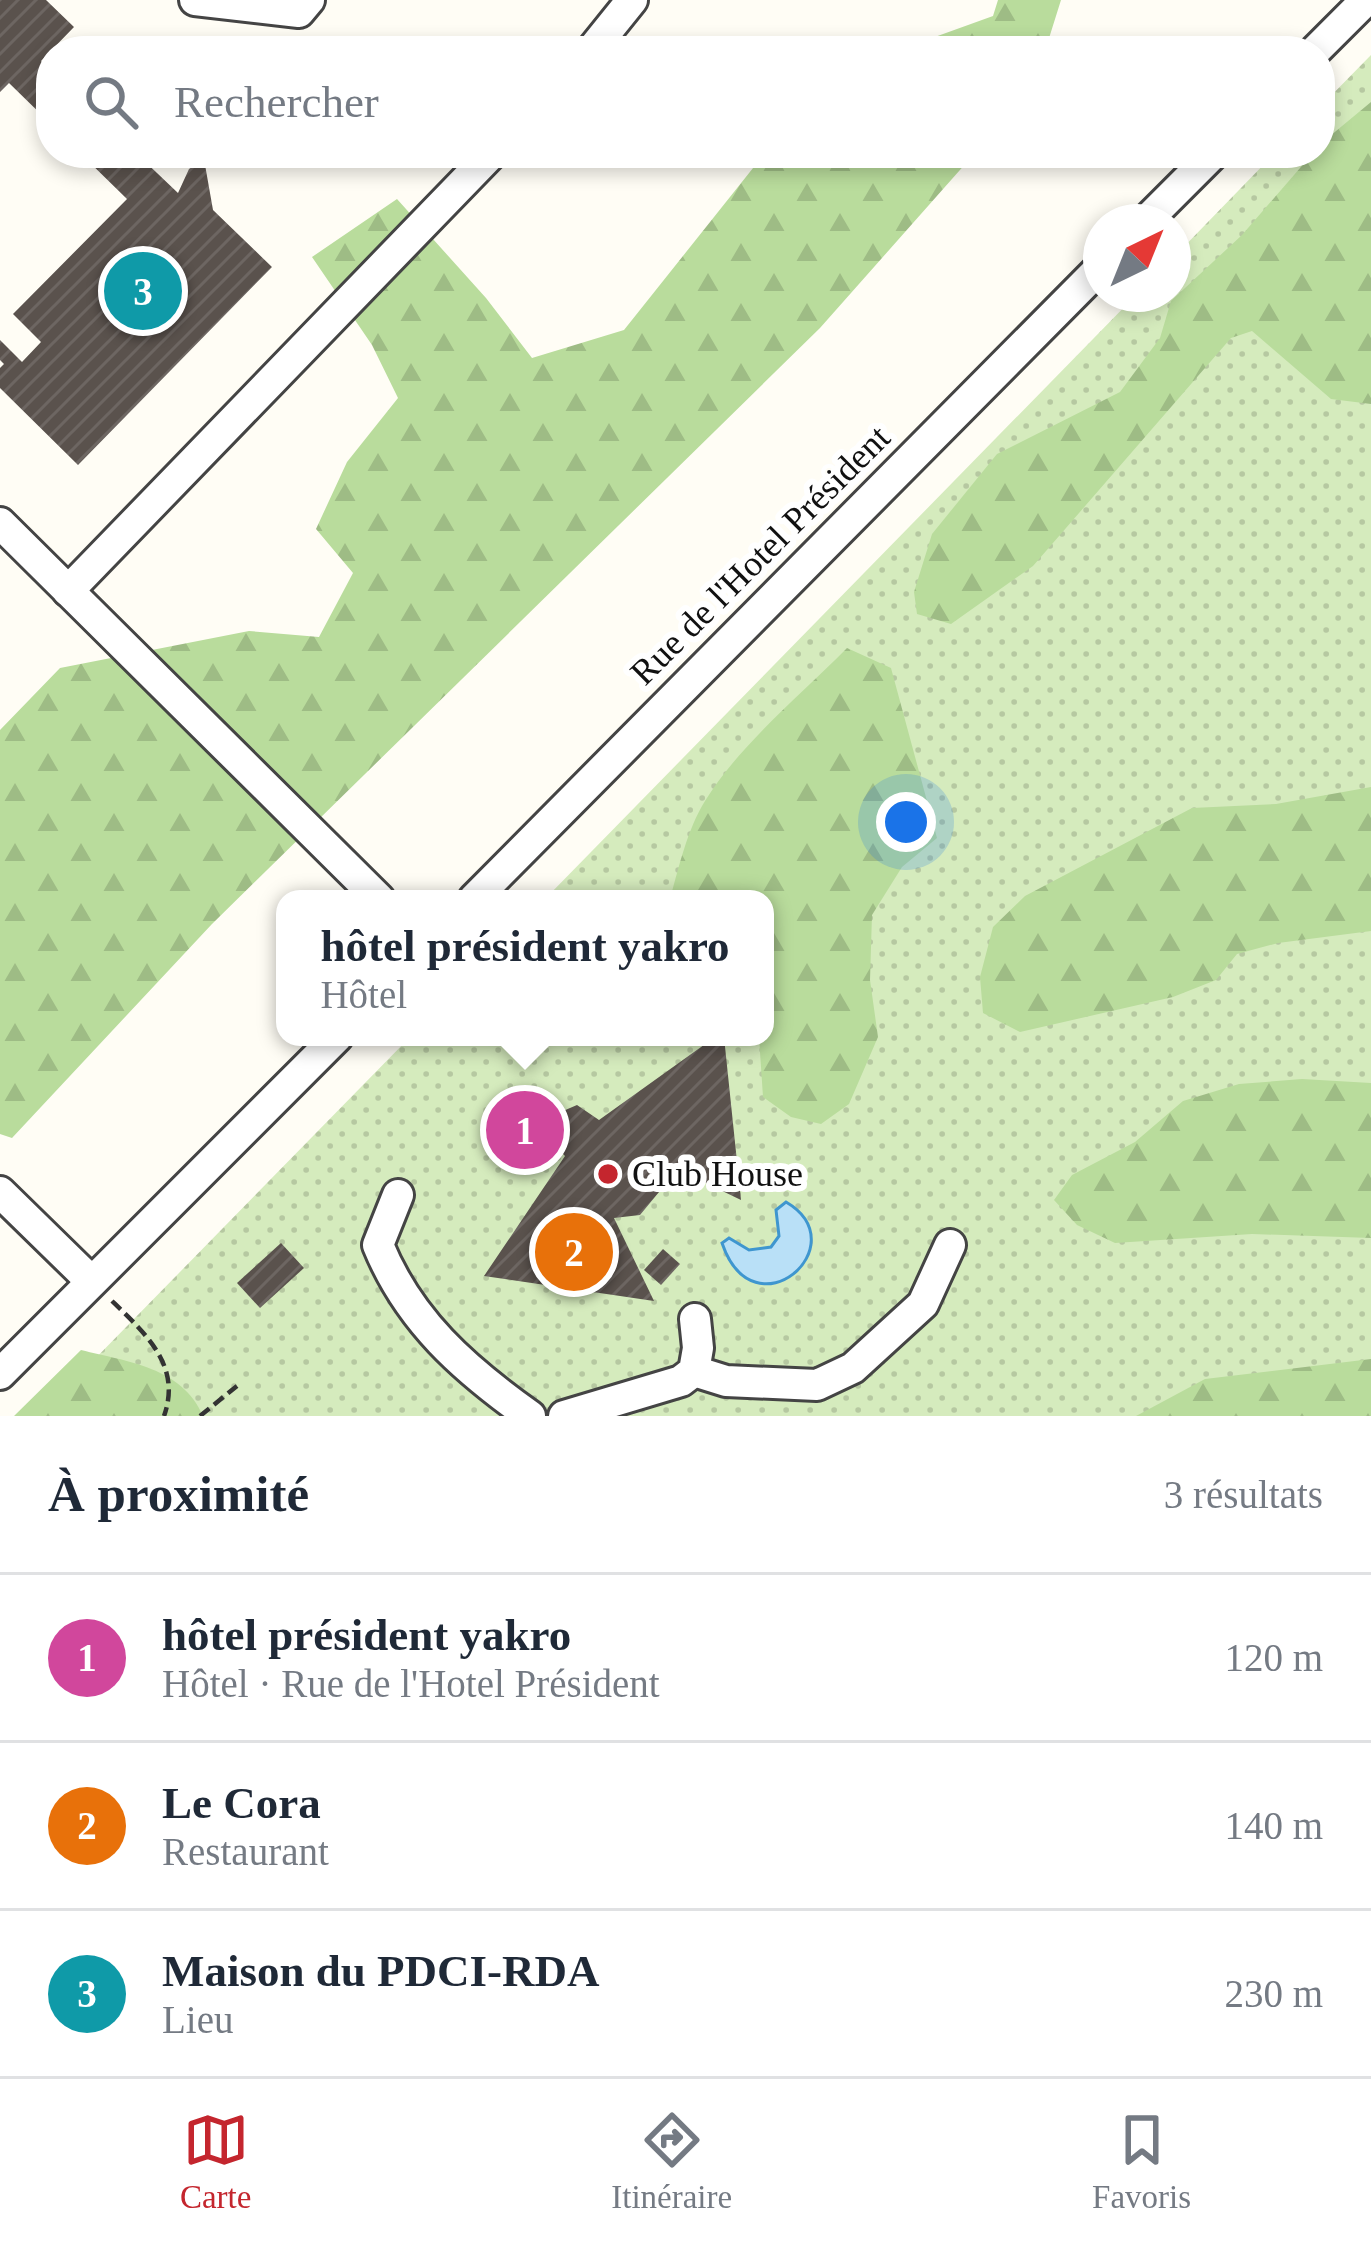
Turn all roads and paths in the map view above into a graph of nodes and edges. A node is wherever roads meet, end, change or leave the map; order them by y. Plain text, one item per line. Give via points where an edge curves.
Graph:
1 (195, 0) edge
2 (309, 0) edge
3 (632, 0) edge
4 (1366, 0) edge
5 (603, 36) edge
6 (1330, 36) edge
7 (477, 168) edge
8 (1199, 168) edge
9 (1163, 204) edge
10 (1083, 285) edge
11 (0, 523) edge
12 (68, 591) junction
13 (371, 890) edge
14 (483, 890) edge
15 (328, 1046) edge
16 (0, 1192) edge
17 (398, 1196) dead end
18 (950, 1245) dead end
19 (91, 1281) junction
20 (695, 1319) dead end
21 (694, 1371) junction
22 (0, 1374) edge
23 (237, 1386) dead end
24 (164, 1416) edge
25 (200, 1416) edge
26 (530, 1416) edge
27 (564, 1416) edge

1 - 2 street via 299,12
3 - 5 street
4 - 6 street
7 - 12 street
8 - 9 street
10 - 14 street, Rue de l'Hotel Président
11 - 12 street
12 - 13 street
15 - 19 street
16 - 19 street
17 - 26 street via 378,1245 393,1282 464,1367
18 - 21 street via 923,1304 853,1369 817,1385 725,1381
19 - 22 street
19 - 24 path via 162,1352 172,1396
20 - 21 street
21 - 27 street
23 - 25 path

